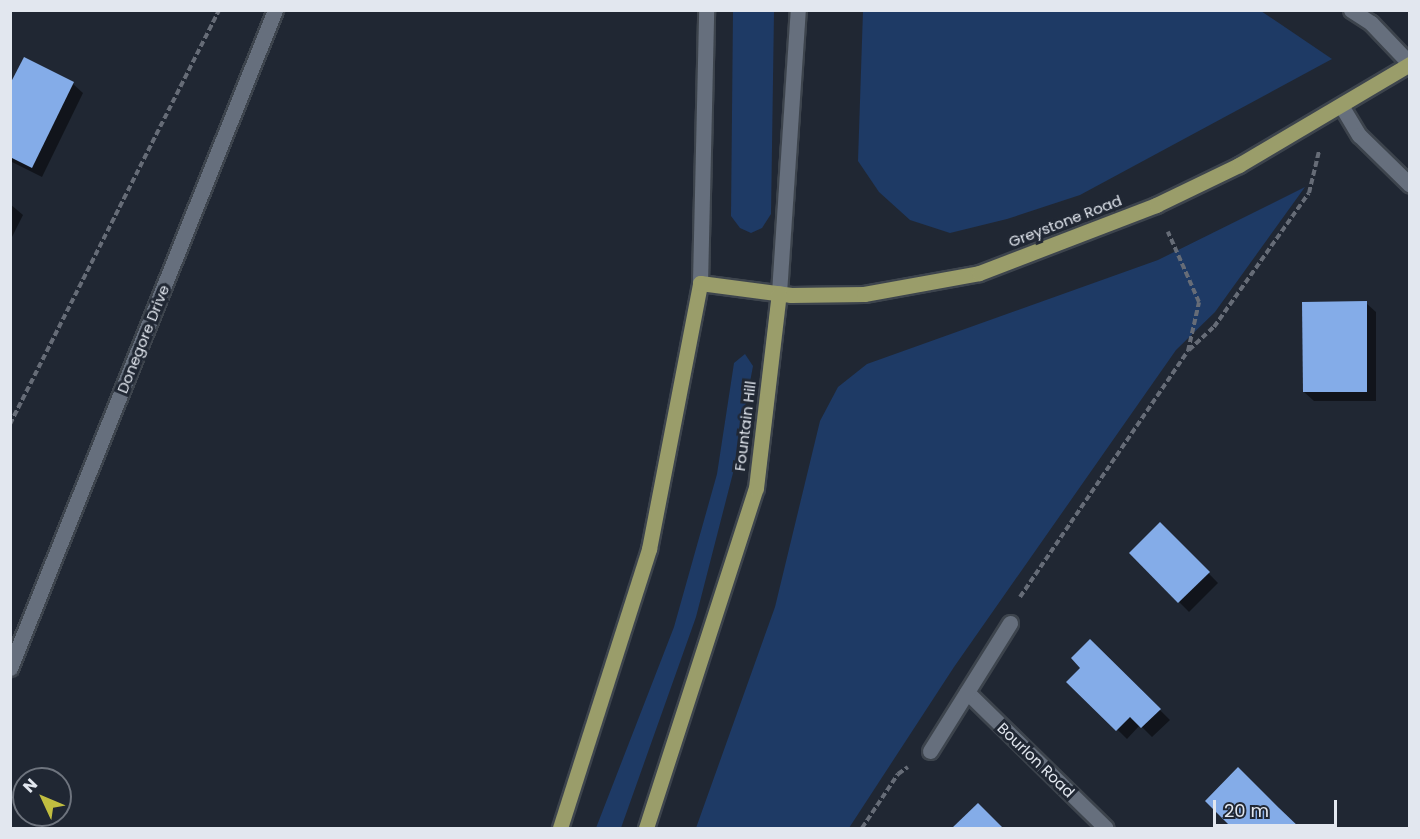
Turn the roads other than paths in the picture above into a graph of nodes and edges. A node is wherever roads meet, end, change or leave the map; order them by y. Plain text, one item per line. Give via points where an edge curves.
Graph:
1 (275, 10) edge
2 (706, 10) edge
3 (798, 10) edge
4 (1351, 10) edge
5 (1410, 64) edge
6 (1341, 107) junction
7 (1410, 185) edge
8 (700, 284) junction
9 (779, 293) junction
10 (1010, 623) road end
11 (10, 668) edge
12 (967, 692) junction
13 (930, 751) road end
14 (560, 828) edge
15 (646, 828) edge
16 (1106, 828) edge

1 - 11 street, Donegore Drive
2 - 8 street
3 - 9 street, Fountain Hill
4 - 5 street via 1371,23
5 - 6 main road, Greystone Road
6 - 7 street via 1359,135
6 - 9 main road, Greystone Road via 1156,205 979,273 864,294
8 - 9 main road, Greystone Road
8 - 14 main road via 649,549
9 - 15 main road, Fountain Hill via 756,488
10 - 12 street
12 - 13 street
12 - 16 street, Bourlon Road

